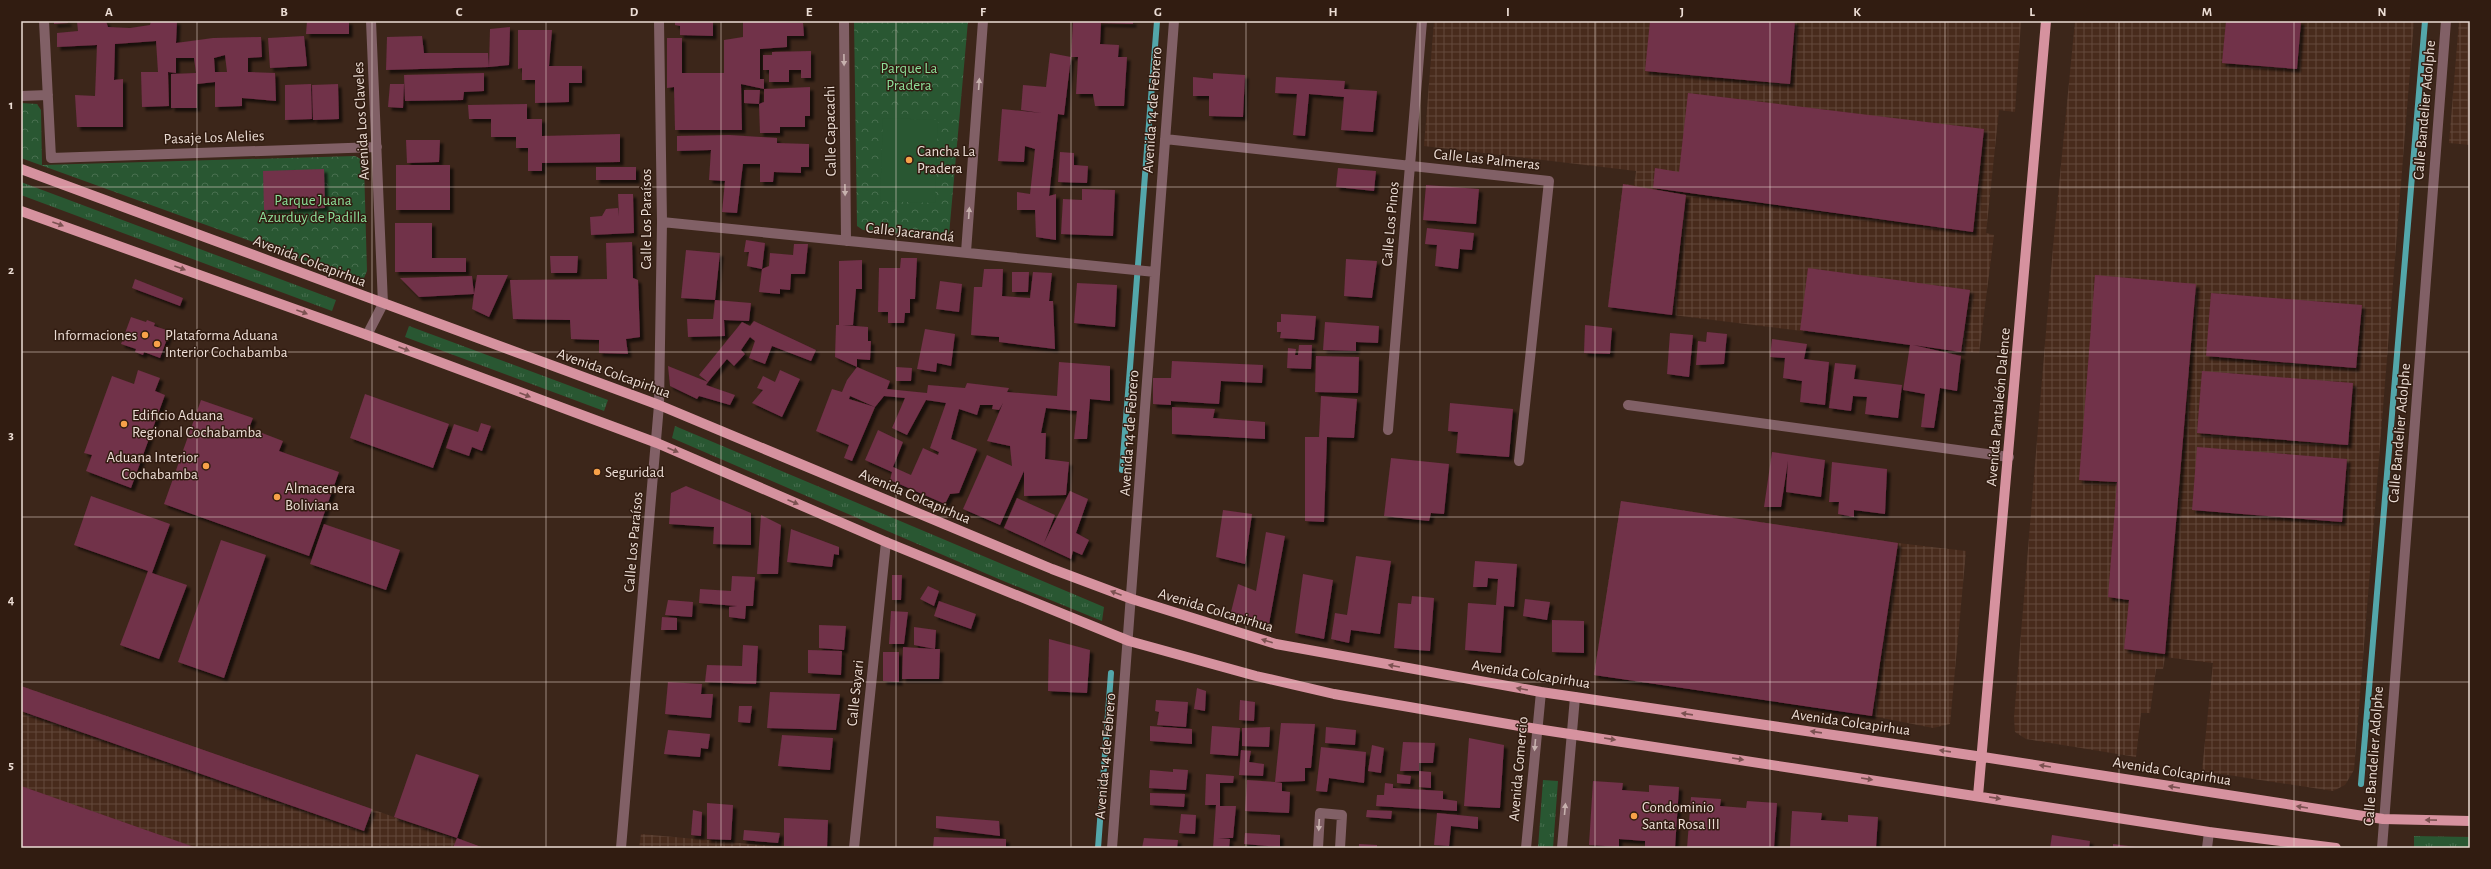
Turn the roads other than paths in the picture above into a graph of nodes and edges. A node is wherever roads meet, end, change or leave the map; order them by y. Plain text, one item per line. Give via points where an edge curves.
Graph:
1 (44, 21) edge
2 (371, 21) edge
3 (659, 21) edge
4 (844, 21) edge
5 (983, 21) edge
6 (1174, 21) edge
7 (1422, 21) edge
8 (2046, 21) edge
9 (2446, 21) edge
10 (48, 95) junction
11 (21, 96) edge
12 (1165, 139) junction
13 (377, 147) junction
14 (1410, 165) junction
15 (21, 169) edge
16 (21, 211) edge
17 (662, 222) junction
18 (846, 240) junction
19 (966, 252) junction
20 (1155, 272) junction
21 (383, 304) junction
22 (367, 335) junction
23 (659, 405) junction
24 (1628, 405) dead end
25 (1388, 430) dead end
26 (657, 443) junction
27 (2009, 457) junction
28 (1519, 461) dead end
29 (886, 542) junction
30 (1132, 599) junction
31 (1129, 641) junction
32 (1541, 692) junction
33 (1575, 697) junction
34 (1537, 729) junction
35 (1571, 733) junction
36 (1983, 757) junction
37 (1978, 796) junction
38 (2383, 819) junction
39 (2470, 821) edge
40 (2209, 832) junction
41 (621, 848) edge
42 (854, 848) edge
43 (1112, 848) edge
44 (1318, 848) edge
45 (1340, 848) edge
46 (1526, 848) edge
47 (1562, 848) edge
48 (2206, 848) edge
49 (2336, 848) edge
50 (2382, 848) edge

1 - 10 street
2 - 13 street, Avenida Los Claveles
3 - 17 street, Calle Los Paraísos
4 -> 18 street, Calle Capacachi
19 -> 5 street
6 - 12 street, Avenida 14 de Febrero
7 - 14 street, Calle Los Pinos
8 - 27 main road, Avenida Pantaleón Dalence
9 - 38 street, Calle Bandelier Adolphe
10 - 11 street
10 - 13 street, Pasaje Los Alelies via 51,158
12 - 14 street, Calle Las Palmeras
12 - 20 street, Avenida 14 de Febrero
13 - 21 street, Avenida Los Claveles
14 - 25 street, Calle Los Pinos
14 - 28 street, Calle Las Palmeras via 1549,181
15 - 21 main road, Avenida Colcapirhua
16 -> 22 main road
17 - 18 street, Calle Jacarandá
17 - 23 street, Calle Los Paraísos
18 - 19 street, Calle Jacarandá
19 - 20 street, Calle Jacarandá
20 - 30 street, Avenida 14 de Febrero
21 - 22 street, Avenida Los Claveles
21 - 23 main road, Avenida Colcapirhua
22 -> 26 main road
23 - 26 street, Calle Los Paraísos
30 -> 23 main road, Avenida Colcapirhua via 1052,569
24 - 27 street
26 -> 29 main road
26 - 41 street, Calle Los Paraísos
27 - 36 main road, Avenida Pantaleón Dalence
29 - 31 main road
29 - 42 street, Calle Sayari
30 - 31 street, Avenida 14 de Febrero
32 -> 30 main road, Avenida Colcapirhua via 1276,644
31 - 34 main road via 1256,676 1334,694
31 - 43 street, Avenida 14 de Febrero
32 - 33 main road, Avenida Colcapirhua
32 - 34 street, Avenida Comercio
33 - 35 street
36 -> 33 main road, Avenida Colcapirhua
34 - 35 main road
34 -> 46 street, Avenida Comercio
35 -> 37 main road
47 -> 35 street
36 - 37 main road, Avenida Pantaleón Dalence
38 -> 36 main road, Avenida Colcapirhua
37 -> 40 main road
39 -> 38 main road, Avenida Colcapirhua
38 - 50 street, Calle Bandelier Adolphe
40 - 48 street
40 - 49 main road
45 -> 44 street via 1342,815 1320,814

